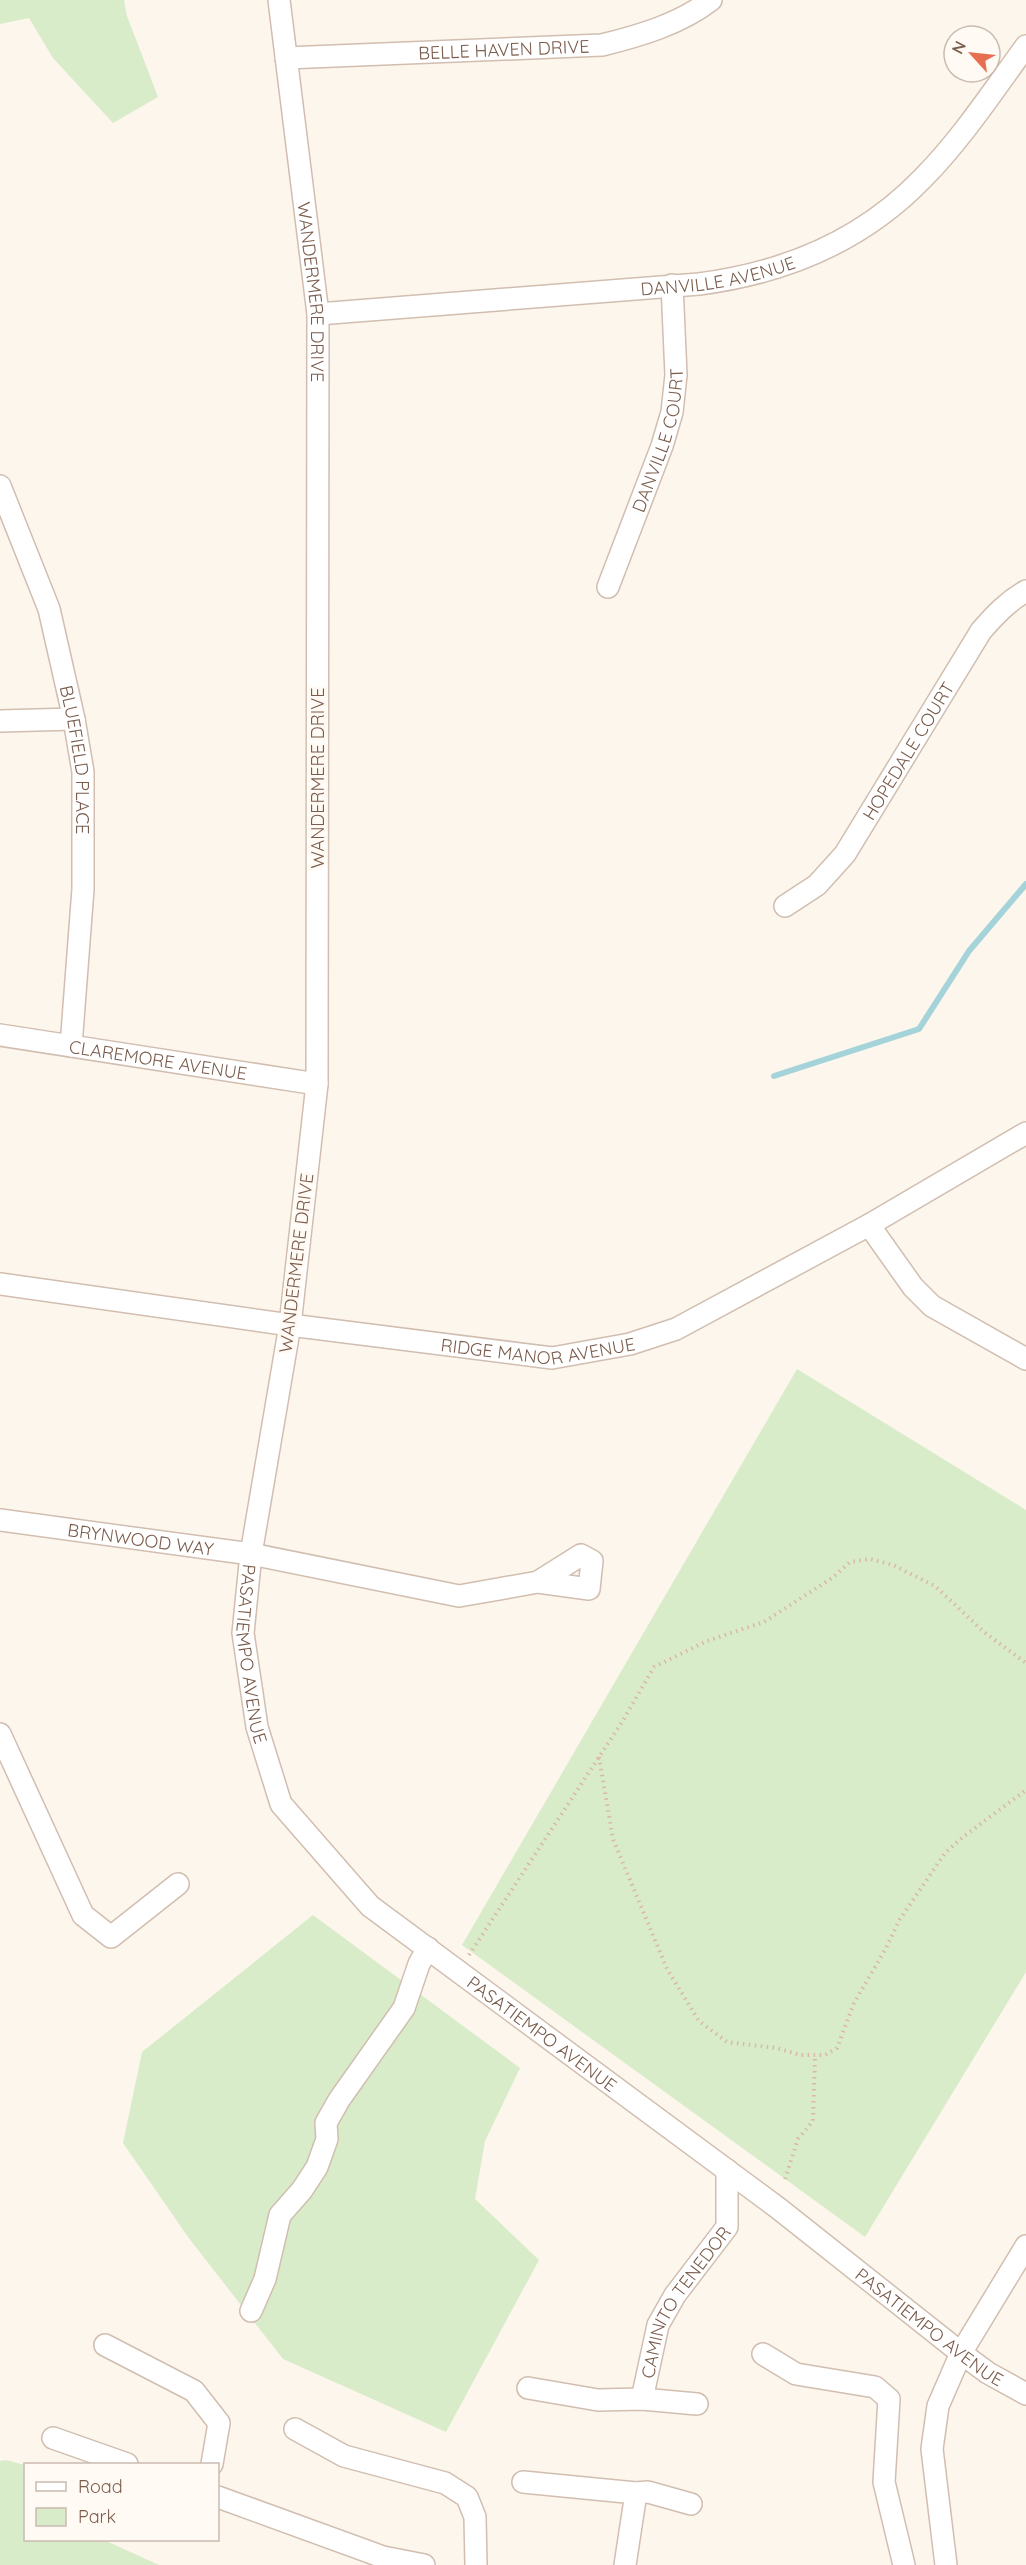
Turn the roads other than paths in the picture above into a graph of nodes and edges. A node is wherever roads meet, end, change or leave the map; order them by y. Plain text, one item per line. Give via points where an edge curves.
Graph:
1 (279, 0) edge
2 (711, 0) edge
3 (1026, 46) edge
4 (286, 58) junction
5 (672, 285) junction
6 (318, 315) junction
7 (0, 486) edge
8 (608, 587) dead end
9 (1026, 591) edge
10 (74, 719) junction
11 (0, 721) edge
12 (785, 906) dead end
13 (0, 1035) edge
14 (71, 1046) junction
15 (317, 1084) junction
16 (1026, 1132) edge
17 (869, 1225) junction
18 (0, 1284) edge
19 (290, 1325) junction
20 (1026, 1359) edge
21 (0, 1520) edge
22 (251, 1554) junction
23 (538, 1582) dead end
24 (0, 1734) edge
25 (178, 1884) dead end
26 (428, 1948) junction
27 (727, 2170) junction
28 (1026, 2246) edge
29 (251, 2311) dead end
30 (105, 2345) dead end
31 (962, 2353) junction
32 (763, 2354) dead end
33 (528, 2388) dead end
34 (1026, 2394) edge
35 (642, 2399) junction
36 (697, 2404) dead end
37 (295, 2429) dead end
38 (53, 2438) dead end
39 (124, 2463) edge
40 (212, 2463) edge
41 (523, 2482) dead end
42 (636, 2493) junction
43 (219, 2497) edge
44 (692, 2504) dead end
45 (424, 2565) edge
46 (476, 2565) edge
47 (625, 2565) edge
48 (904, 2565) edge
49 (946, 2565) edge

1 - 4 street, WANDERMERE DRIVE
2 - 4 street, BELLE HAVEN DRIVE via 696,12 636,37 602,45
3 - 5 street, DANVILLE AVENUE via 944,155 872,221 816,254 786,266 727,280
4 - 6 street, WANDERMERE DRIVE
5 - 6 street, DANVILLE AVENUE
5 - 8 street, DANVILLE COURT via 676,375 672,412
6 - 15 street, WANDERMERE DRIVE
7 - 10 street, BLUEFIELD PLACE via 49,609
9 - 12 street, HOPEDALE COURT via 981,631 845,854 817,885
10 - 11 street
10 - 14 street, BLUEFIELD PLACE via 83,772 83,889
13 - 14 street, CLAREMORE AVENUE
14 - 15 street, CLAREMORE AVENUE
15 - 19 street, WANDERMERE DRIVE
16 - 17 street, RIDGE MANOR AVENUE
17 - 19 street, RIDGE MANOR AVENUE via 676,1329 630,1344 552,1358
17 - 20 street via 913,1287 932,1305
18 - 19 street, RIDGE MANOR AVENUE
19 - 22 street, WANDERMERE DRIVE
21 - 22 street, BRYNWOOD WAY
22 - 23 street, BRYNWOOD WAY via 459,1596
22 - 26 street, PASATIEMPO AVENUE via 243,1633 257,1728 281,1804 370,1906
24 - 25 street via 83,1915 111,1937
26 - 27 street, PASATIEMPO AVENUE
26 - 29 street via 404,2008 326,2123 327,2139 317,2167 280,2215 265,2279
27 - 31 street, PASATIEMPO AVENUE
27 - 35 street, CAMINITO TENEDOR via 727,2227 675,2295 658,2325
28 - 31 street
30 - 40 street via 194,2391 219,2423
31 - 34 street, PASATIEMPO AVENUE
31 - 49 street via 938,2406 932,2449
32 - 48 street via 796,2374 875,2387 889,2399 884,2482
33 - 35 street via 598,2400
35 - 36 street
37 - 46 street via 344,2456 445,2482 467,2497 475,2517
38 - 39 street
41 - 42 street
42 - 44 street via 648,2492
42 - 47 street
43 - 45 street via 383,2558

